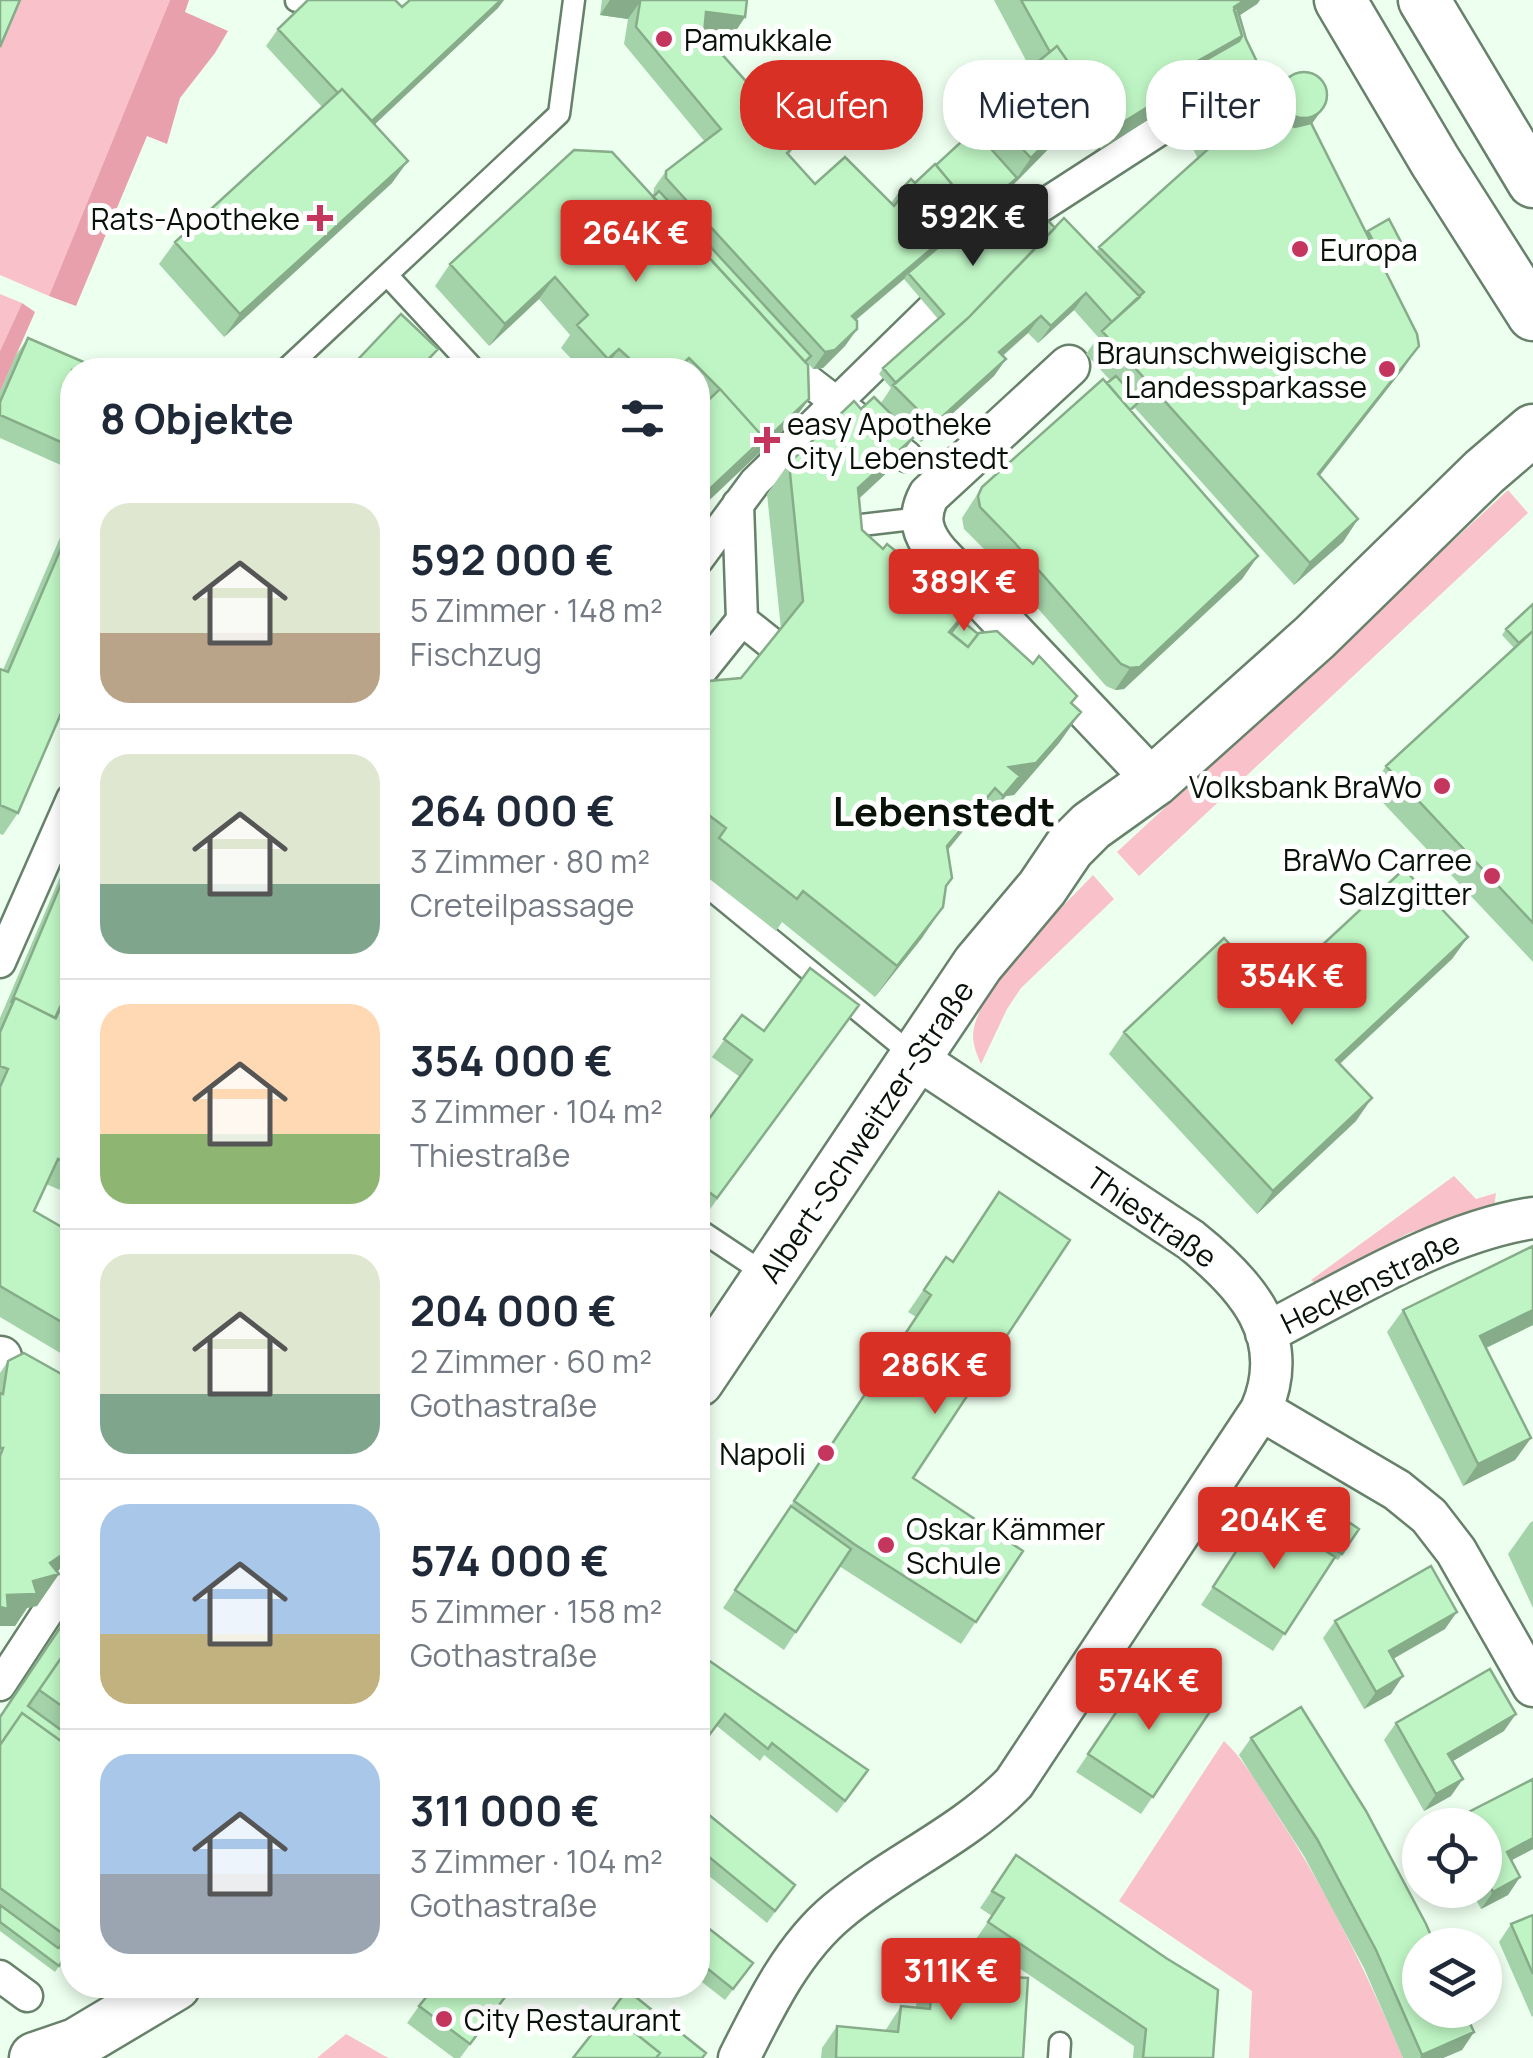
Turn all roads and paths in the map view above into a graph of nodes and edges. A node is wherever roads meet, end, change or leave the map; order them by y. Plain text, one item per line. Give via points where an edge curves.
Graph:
1 (574, 0) edge
2 (1340, 0) edge
3 (1424, 0) edge
4 (1146, 139) edge
5 (1533, 182) edge
6 (1031, 213) edge
7 (388, 274) junction
8 (931, 310) edge
9 (1533, 315) edge
10 (298, 358) edge
11 (464, 358) edge
12 (1068, 366) dead end
13 (797, 372) edge
14 (837, 402) junction
15 (1533, 430) edge
16 (906, 456) edge
17 (738, 504) junction
18 (922, 518) junction
19 (853, 526) edge
20 (710, 542) edge
21 (742, 620) junction
22 (772, 644) edge
23 (710, 659) edge
24 (1154, 781) junction
25 (60, 827) edge
26 (710, 889) edge
27 (0, 962) edge
28 (916, 1058) junction
29 (1533, 1218) edge
30 (710, 1237) edge
31 (768, 1276) junction
32 (1266, 1332) junction
33 (710, 1362) edge
34 (1261, 1410) junction
35 (60, 1593) edge
36 (0, 1685) edge
37 (1533, 1686) edge
38 (0, 1976) edge
39 (27, 1996) dead end
40 (153, 1998) edge
41 (59, 2054) edge
42 (739, 2058) edge

1 - 7 lane via 559,114
2 - 9 street
3 - 5 street
4 - 6 street
7 - 10 lane
7 - 11 lane
8 - 14 street
12 - 18 street via 929,494
13 - 14 street
14 - 16 street
14 - 17 street
15 - 24 street, Albert-Schweitzer-Straße
17 - 20 street
17 - 21 street
18 - 19 lane
18 - 24 street via 938,553
21 - 22 street
21 - 23 street
24 - 28 street, Albert-Schweitzer-Straße via 1082,862 1042,888 978,964
25 - 27 street
26 - 28 lane
28 - 31 street, Albert-Schweitzer-Straße
28 - 32 street, Thiestraße via 1192,1240 1243,1288
29 - 32 street, Heckenstraße via 1420,1254
30 - 31 lane
31 - 33 street, Albert-Schweitzer-Straße
32 - 34 street, Thiestraße via 1272,1369
34 - 37 street via 1397,1490 1428,1516 1456,1551
34 - 42 street via 1014,1783 963,1828 835,1914 790,1966
35 - 36 street
38 - 39 street
40 - 41 street

